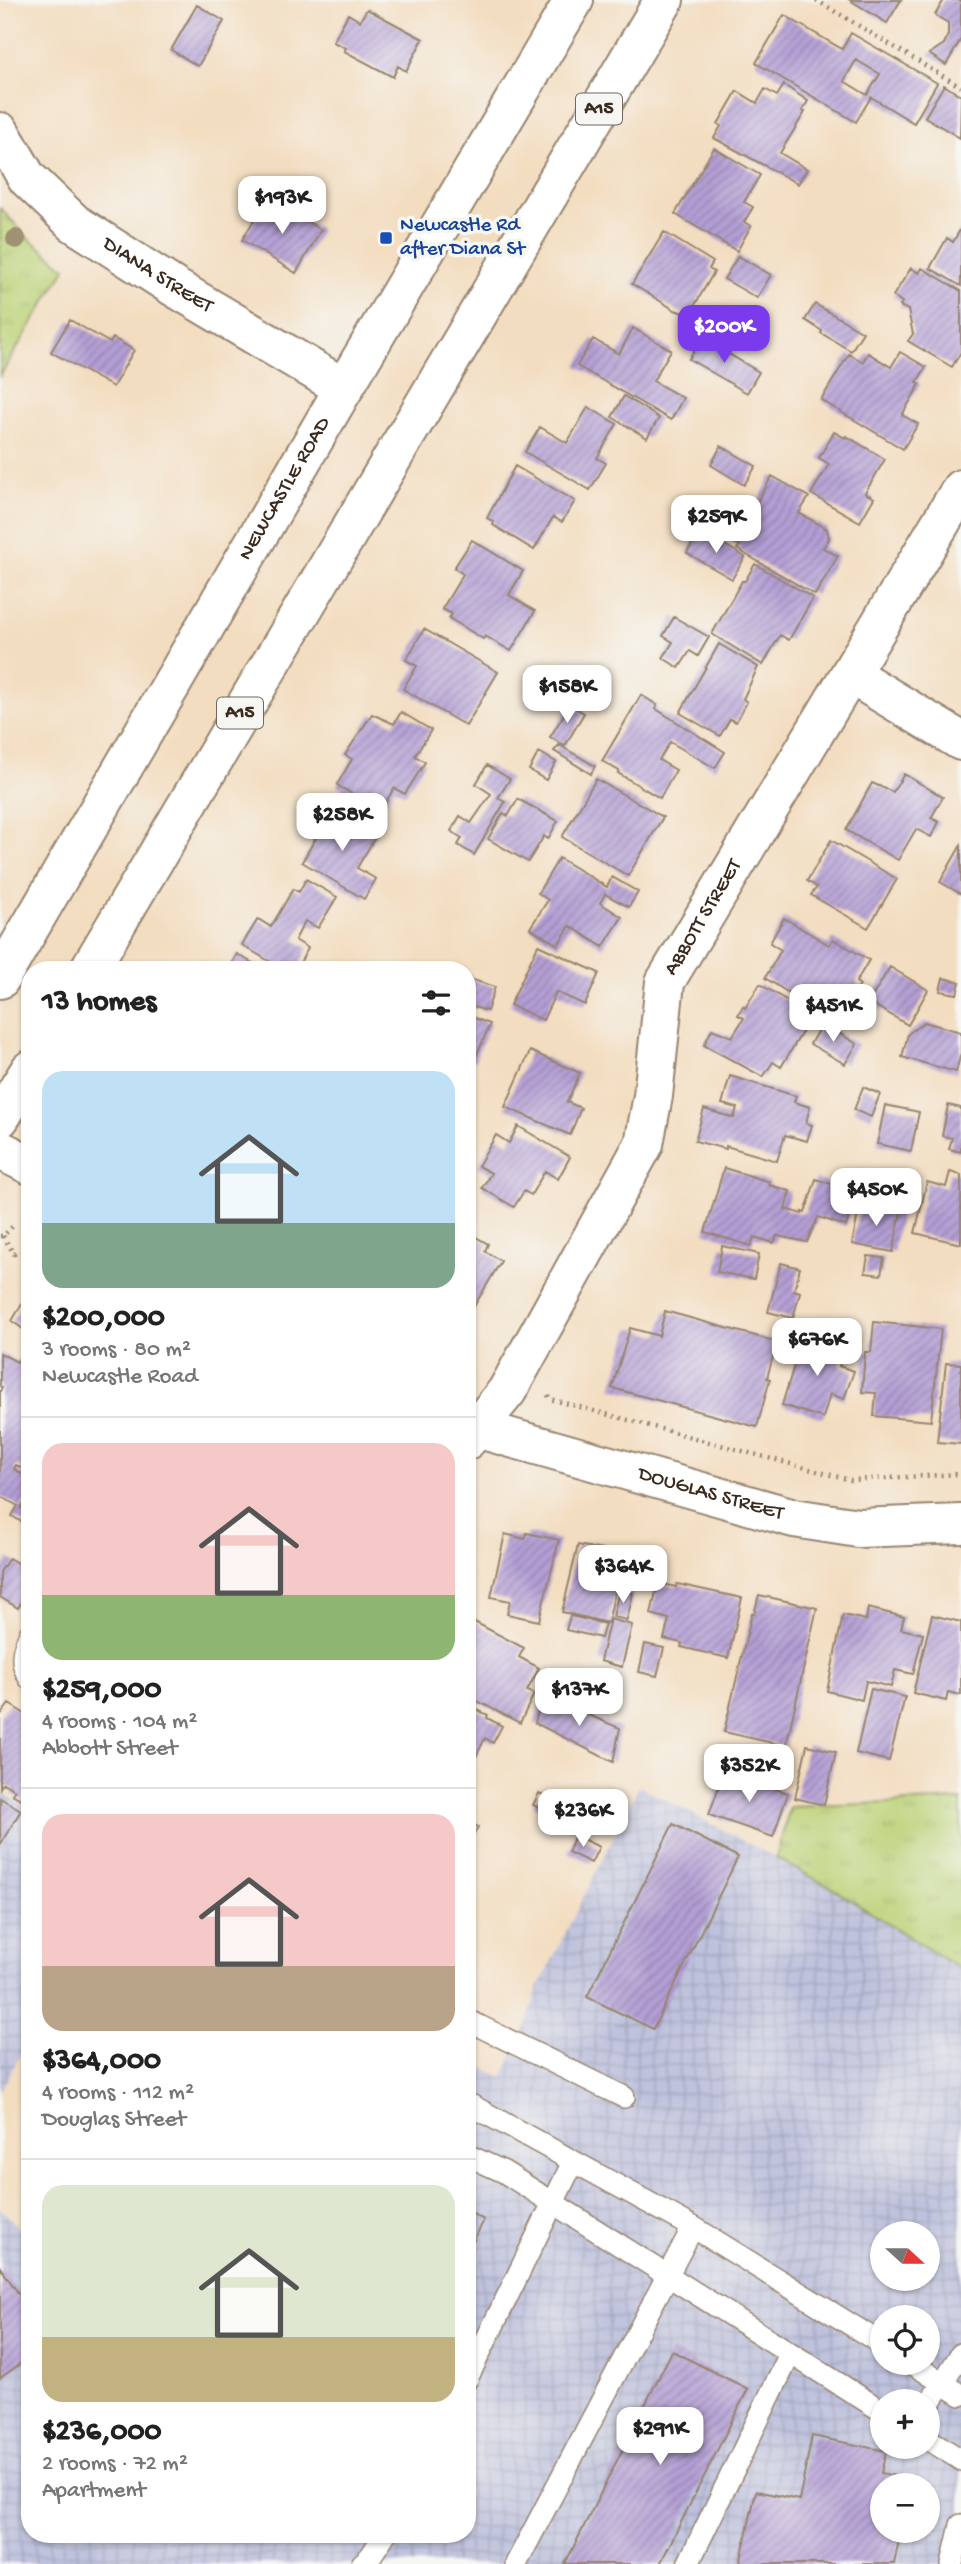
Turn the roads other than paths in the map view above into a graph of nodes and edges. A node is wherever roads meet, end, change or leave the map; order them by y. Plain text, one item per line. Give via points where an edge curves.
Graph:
1 (574, 0) edge
2 (664, 0) edge
3 (0, 132) edge
4 (344, 388) junction
5 (961, 489) edge
6 (850, 674) junction
7 (961, 741) edge
8 (94, 961) edge
9 (0, 979) edge
10 (21, 1084) edge
11 (0, 1118) edge
12 (0, 1150) edge
13 (21, 1160) edge
14 (476, 1425) edge
15 (476, 1433) edge
16 (961, 1524) edge
17 (476, 2024) edge
18 (624, 2097) dead end
19 (476, 2108) edge
20 (476, 2159) edge
21 (573, 2162) junction
22 (553, 2203) junction
23 (693, 2227) junction
24 (666, 2276) junction
25 (870, 2337) edge
26 (790, 2354) junction
27 (961, 2354) edge
28 (476, 2361) edge
29 (930, 2375) edge
30 (942, 2383) junction
31 (938, 2389) edge
32 (961, 2395) edge
33 (870, 2404) edge
34 (940, 2447) edge
35 (961, 2460) edge
36 (961, 2525) edge
37 (379, 2543) edge
38 (362, 2564) edge
39 (516, 2564) edge
40 (688, 2564) edge
41 (952, 2564) edge

1 - 4 main road, NEWCASTLE ROAD
2 - 8 main road, A15
3 - 4 main road, DIANA STREET via 27,178 74,223
4 - 9 main road, NEWCASTLE ROAD
5 - 6 main road, ABBOTT STREET
6 - 7 main road
6 - 14 main road, ABBOTT STREET via 665,982 644,1144 507,1391
10 - 11 main road
12 - 13 main road
15 - 16 main road, DOUGLAS STREET via 794,1518 858,1528
17 - 18 lane
19 - 21 lane
20 - 22 lane
21 - 22 lane
21 - 23 lane
22 - 24 lane
22 - 28 lane
23 - 24 lane
23 - 25 lane
24 - 26 lane
24 - 39 lane
26 - 33 lane
26 - 40 lane
27 - 30 lane
29 - 30 lane
30 - 31 lane
30 - 32 lane
34 - 35 lane
36 - 41 lane
37 - 38 lane

